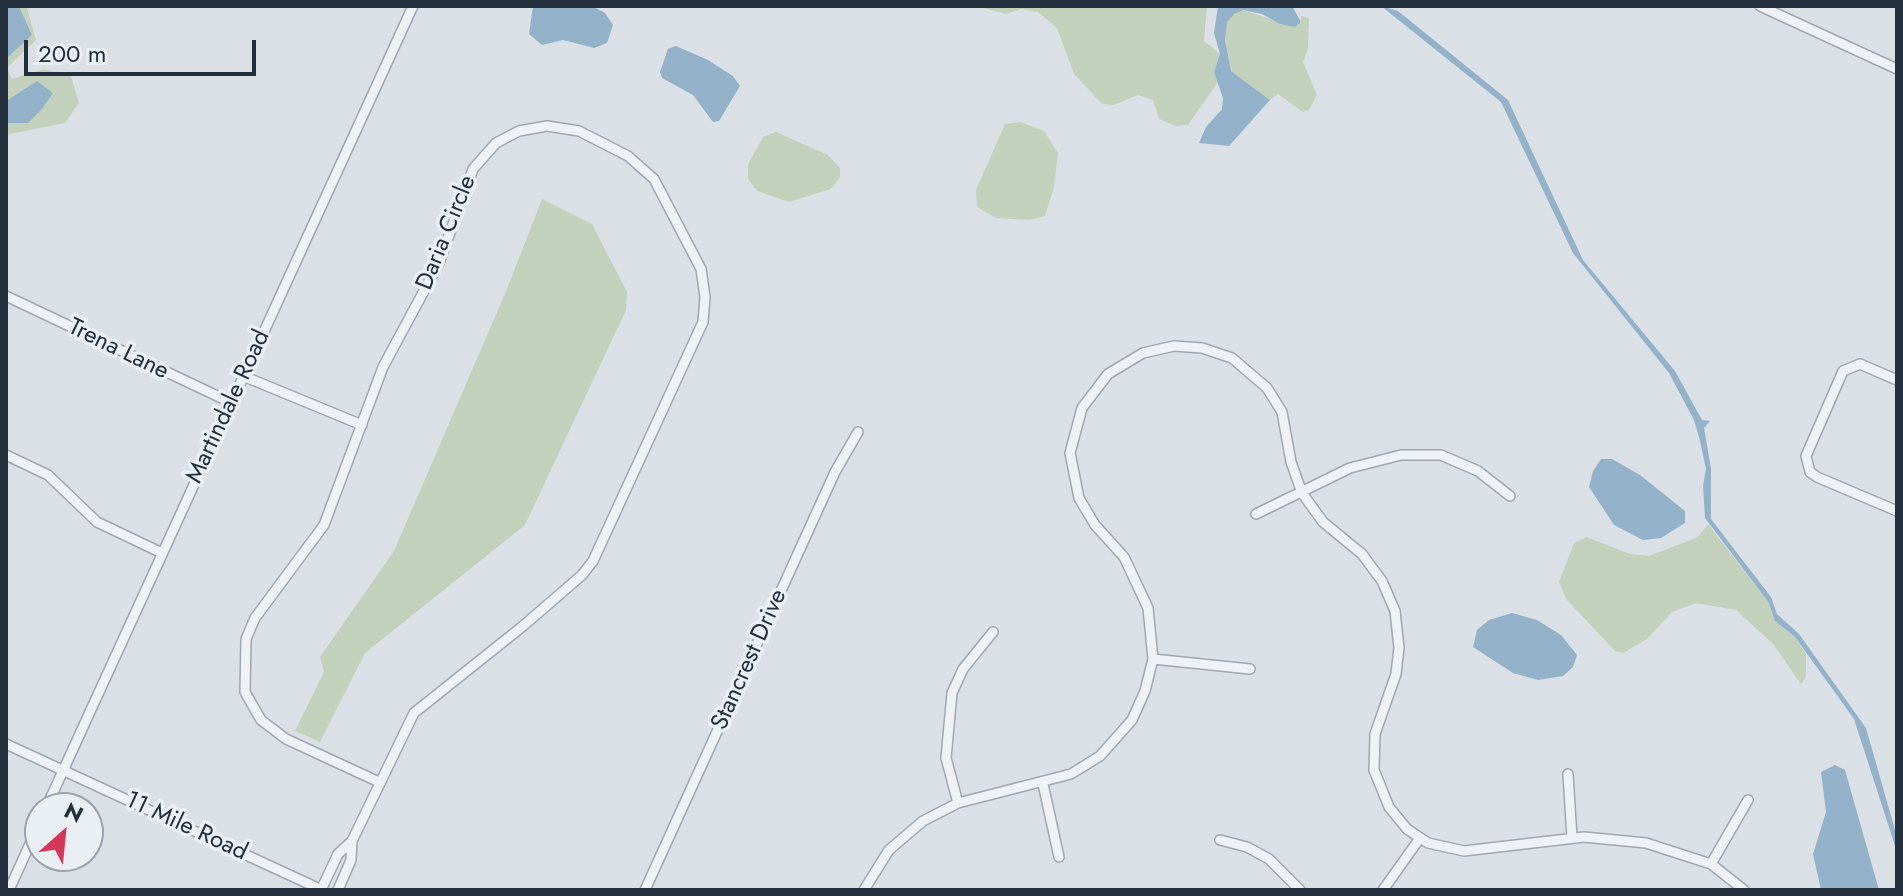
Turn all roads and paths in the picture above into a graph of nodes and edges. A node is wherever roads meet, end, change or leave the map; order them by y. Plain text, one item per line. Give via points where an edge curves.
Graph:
1 (413, 6) edge
2 (1760, 6) edge
3 (1897, 69) edge
4 (6, 296) edge
5 (243, 376) junction
6 (1897, 380) edge
7 (230, 402) junction
8 (362, 425) junction
9 (858, 432) dead end
10 (6, 455) edge
11 (1302, 493) junction
12 (1510, 496) dead end
13 (1897, 511) edge
14 (1256, 514) dead end
15 (162, 553) junction
16 (993, 632) dead end
17 (1153, 659) junction
18 (1250, 669) dead end
19 (6, 744) edge
20 (64, 770) junction
21 (1568, 774) dead end
22 (379, 782) junction
23 (1043, 784) junction
24 (54, 792) edge
25 (1748, 800) dead end
26 (958, 803) junction
27 (1420, 838) junction
28 (1572, 838) junction
29 (1220, 840) dead end
30 (352, 841) junction
31 (24, 857) edge
32 (1059, 857) dead end
33 (1711, 864) junction
34 (9, 890) edge
35 (321, 890) edge
36 (338, 890) edge
37 (645, 890) edge
38 (864, 890) edge
39 (1300, 890) edge
40 (1383, 890) edge
41 (1744, 890) edge

1 - 5 street, Martindale Road
2 - 3 street
4 - 7 street, Trena Lane
5 - 7 street, Martindale Road
5 - 8 street
6 - 13 street via 1860,364 1843,371 1806,456 1817,477
7 - 15 street, Martindale Road
8 - 22 street, Daria Circle via 324,525 255,618 243,661 245,692 261,720 286,739
8 - 22 street, Daria Circle via 387,360 439,263 468,177 485,152 519,131 558,126 579,131 645,168 701,269 703,322 587,569 423,704 409,719
9 - 37 street, Stancrest Drive
10 - 15 street via 48,475 97,522
11 - 12 street via 1350,468 1401,455 1441,455 1478,471
11 - 14 street
11 - 17 street via 1282,412 1258,378 1232,358 1190,346 1158,348 1119,364 1099,383 1082,408 1073,436 1074,483 1085,511 1135,575 1148,608
11 - 27 street via 1323,522 1370,562 1391,601 1399,635 1398,663 1375,734 1374,770 1389,807
15 - 20 street, Martindale Road
16 - 26 street via 963,669 952,693 946,758
17 - 18 street
17 - 23 street via 1145,691 1123,732 1085,767
19 - 20 street, 11 Mile Road
20 - 24 street, Martindale Road
20 - 35 street, 11 Mile Road
21 - 28 street
22 - 30 street, Daria Circle
23 - 26 street
23 - 32 street
25 - 33 street
26 - 38 street via 901,838
27 - 28 street via 1443,849 1476,852
27 - 40 street
28 - 33 street via 1646,843
29 - 39 street via 1269,859
30 - 35 street, Daria Circle via 338,854
30 - 36 street, Daria Circle via 351,860
31 - 34 street
33 - 41 street

